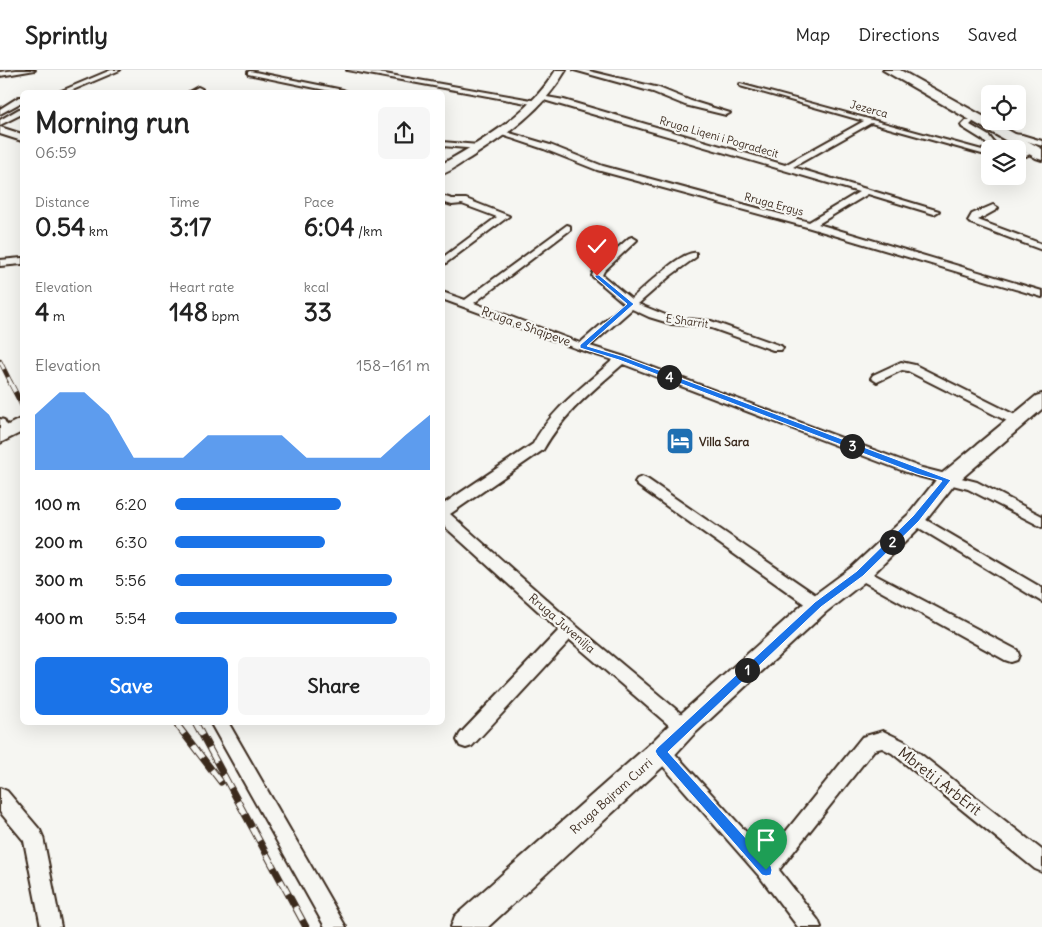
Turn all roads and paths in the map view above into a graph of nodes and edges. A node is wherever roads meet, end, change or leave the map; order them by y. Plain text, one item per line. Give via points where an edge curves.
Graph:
1 (32, 70) edge
2 (117, 70) edge
3 (350, 70) edge
4 (561, 70) edge
5 (578, 70) edge
6 (878, 70) edge
7 (890, 70) edge
8 (250, 73) dead end
9 (0, 74) edge
10 (742, 86) dead end
11 (68, 90) edge
12 (333, 90) edge
13 (20, 100) edge
14 (539, 101) junction
15 (0, 112) edge
16 (20, 112) edge
17 (726, 113) dead end
18 (870, 121) junction
19 (969, 122) junction
20 (0, 123) edge
21 (0, 130) edge
22 (500, 133) junction
23 (1006, 135) junction
24 (20, 137) edge
25 (988, 140) edge
26 (999, 140) edge
27 (445, 144) edge
28 (1042, 144) edge
29 (480, 147) junction
30 (981, 152) edge
31 (1026, 155) edge
32 (1042, 155) edge
33 (1042, 163) edge
34 (445, 168) edge
35 (786, 168) junction
36 (867, 191) junction
37 (447, 200) edge
38 (993, 208) dead end
39 (934, 212) dead end
40 (810, 225) junction
41 (567, 228) dead end
42 (632, 240) dead end
43 (1042, 247) edge
44 (693, 255) dead end
45 (20, 261) edge
46 (445, 261) edge
47 (0, 263) edge
48 (1042, 294) edge
49 (445, 296) edge
50 (466, 304) junction
51 (631, 304) junction
52 (582, 346) junction
53 (776, 348) dead end
54 (621, 359) junction
55 (877, 378) dead end
56 (1042, 400) edge
57 (1017, 421) junction
58 (20, 425) edge
59 (2, 431) edge
60 (947, 480) junction
61 (642, 482) dead end
62 (445, 511) edge
63 (445, 516) edge
64 (916, 518) junction
65 (1042, 522) edge
66 (860, 573) junction
67 (1042, 596) edge
68 (818, 605) junction
69 (569, 630) junction
70 (1011, 655) dead end
71 (220, 725) edge
72 (684, 727) junction
73 (466, 740) dead end
74 (660, 751) junction
75 (0, 797) edge
76 (1042, 862) edge
77 (766, 870) junction
78 (51, 927) edge
79 (336, 927) edge
80 (466, 927) edge
81 (811, 927) edge

1 - 9 street
2 - 11 street
3 - 14 street, Rruga Liqeni i Pogradecit
4 - 14 main road
5 - 17 street via 656,90
6 - 19 highway
7 - 23 highway
8 - 12 street
10 - 18 street, Jezerca
13 - 15 street
14 - 22 main road
14 - 35 street, Rruga Liqeni i Pogradecit via 561,102
16 - 20 street
18 - 30 street, Jezerca
18 - 35 street
19 - 25 street via 965,125
19 - 26 highway
21 - 24 main road
22 - 29 main road
22 - 40 street, Rruga Ergys via 618,173
23 - 28 street
23 - 32 highway
27 - 29 street
29 - 34 main road
31 - 33 highway
35 - 36 street, Rruga Liqeni i Pogradecit
36 - 39 street, Rruga Liqeni i Pogradecit
36 - 40 street
37 - 46 street via 463,201 504,216
38 - 43 street via 975,216 973,221
40 - 48 street, Rruga Ergys
41 - 50 street
42 - 51 street, E Sharrit via 599,270 597,276
44 - 51 street
45 - 47 street
49 - 50 street, Rruga e Shqipeve
50 - 52 street, Rruga e Shqipeve
51 - 52 street
51 - 53 street, E Sharrit via 672,321 707,323
52 - 54 street, Rruga e Shqipeve
54 - 60 street, Rruga e Shqipeve
54 - 62 street via 552,422 538,447
55 - 57 street via 901,366 911,368
56 - 57 main road, Rruga Bajram Curri
57 - 60 main road, Rruga Bajram Curri
58 - 59 main road
60 - 64 main road, Rruga Bajram Curri
60 - 65 street, Rruga e Shqipeve via 972,485
61 - 68 street
63 - 69 street, Rruga Juvenilja
64 - 66 main road, Rruga Bajram Curri
64 - 67 street
66 - 68 main road, Rruga Bajram Curri
66 - 70 street
68 - 72 main road, Rruga Bajram Curri
69 - 72 street, Rruga Juvenilja
69 - 73 street
71 - 79 street
72 - 74 main road, Rruga Bajram Curri
74 - 77 street
74 - 80 main road, Rruga Bajram Curri
75 - 78 street via 33,837
76 - 77 street, Mbreti i ArbErit via 883,739 868,743
77 - 81 street

